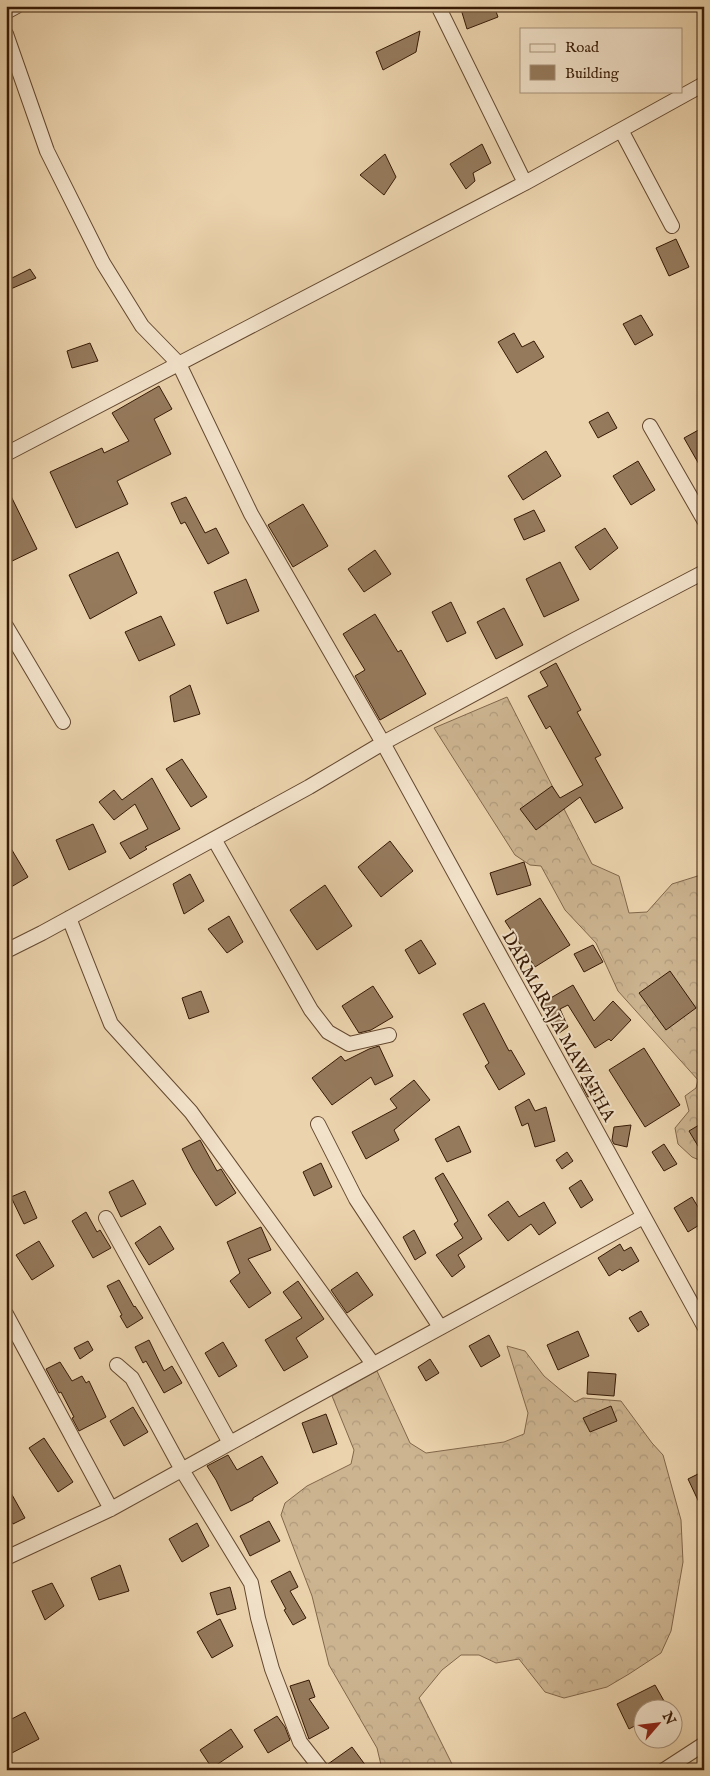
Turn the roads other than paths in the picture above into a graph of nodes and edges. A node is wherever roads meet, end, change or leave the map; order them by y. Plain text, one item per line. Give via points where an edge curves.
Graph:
1 (17, 6) edge
2 (438, 6) edge
3 (6, 12) edge
4 (6, 34) edge
5 (704, 84) edge
6 (621, 130) junction
7 (525, 183) junction
8 (672, 226) dead end
9 (179, 364) junction
10 (650, 426) dead end
11 (6, 454) edge
12 (704, 520) edge
13 (704, 572) edge
14 (6, 626) edge
15 (64, 722) dead end
16 (383, 743) junction
17 (214, 839) junction
18 (69, 918) junction
19 (6, 951) edge
20 (389, 1035) dead end
21 (318, 1124) dead end
22 (643, 1217) junction
23 (106, 1218) dead end
24 (6, 1314) edge
25 (704, 1326) edge
26 (440, 1327) junction
27 (373, 1364) junction
28 (117, 1365) dead end
29 (230, 1443) junction
30 (182, 1470) junction
31 (111, 1510) junction
32 (6, 1558) edge
33 (704, 1744) edge
34 (322, 1770) edge
35 (664, 1770) edge

1 - 3 street
2 - 7 street
4 - 9 street, DARMARAJA MAWATHA via 47,151 103,263 142,326
5 - 6 street
6 - 7 street
6 - 8 street
7 - 9 street
9 - 11 street
9 - 16 street, DARMARAJA MAWATHA via 251,514
10 - 12 street
13 - 16 street
14 - 15 street
16 - 17 street
16 - 22 street, DARMARAJA MAWATHA
17 - 18 street
17 - 20 street via 311,1010 328,1032 349,1044
18 - 19 street
18 - 27 street via 111,1024 191,1112
21 - 26 street via 356,1199
22 - 25 street, DARMARAJA MAWATHA
22 - 26 street
23 - 29 street
24 - 31 street
26 - 27 street
27 - 29 street
28 - 30 street via 132,1378
29 - 30 street
30 - 31 street
30 - 34 street via 251,1583 272,1669 286,1706 300,1742
31 - 32 street
33 - 35 street

